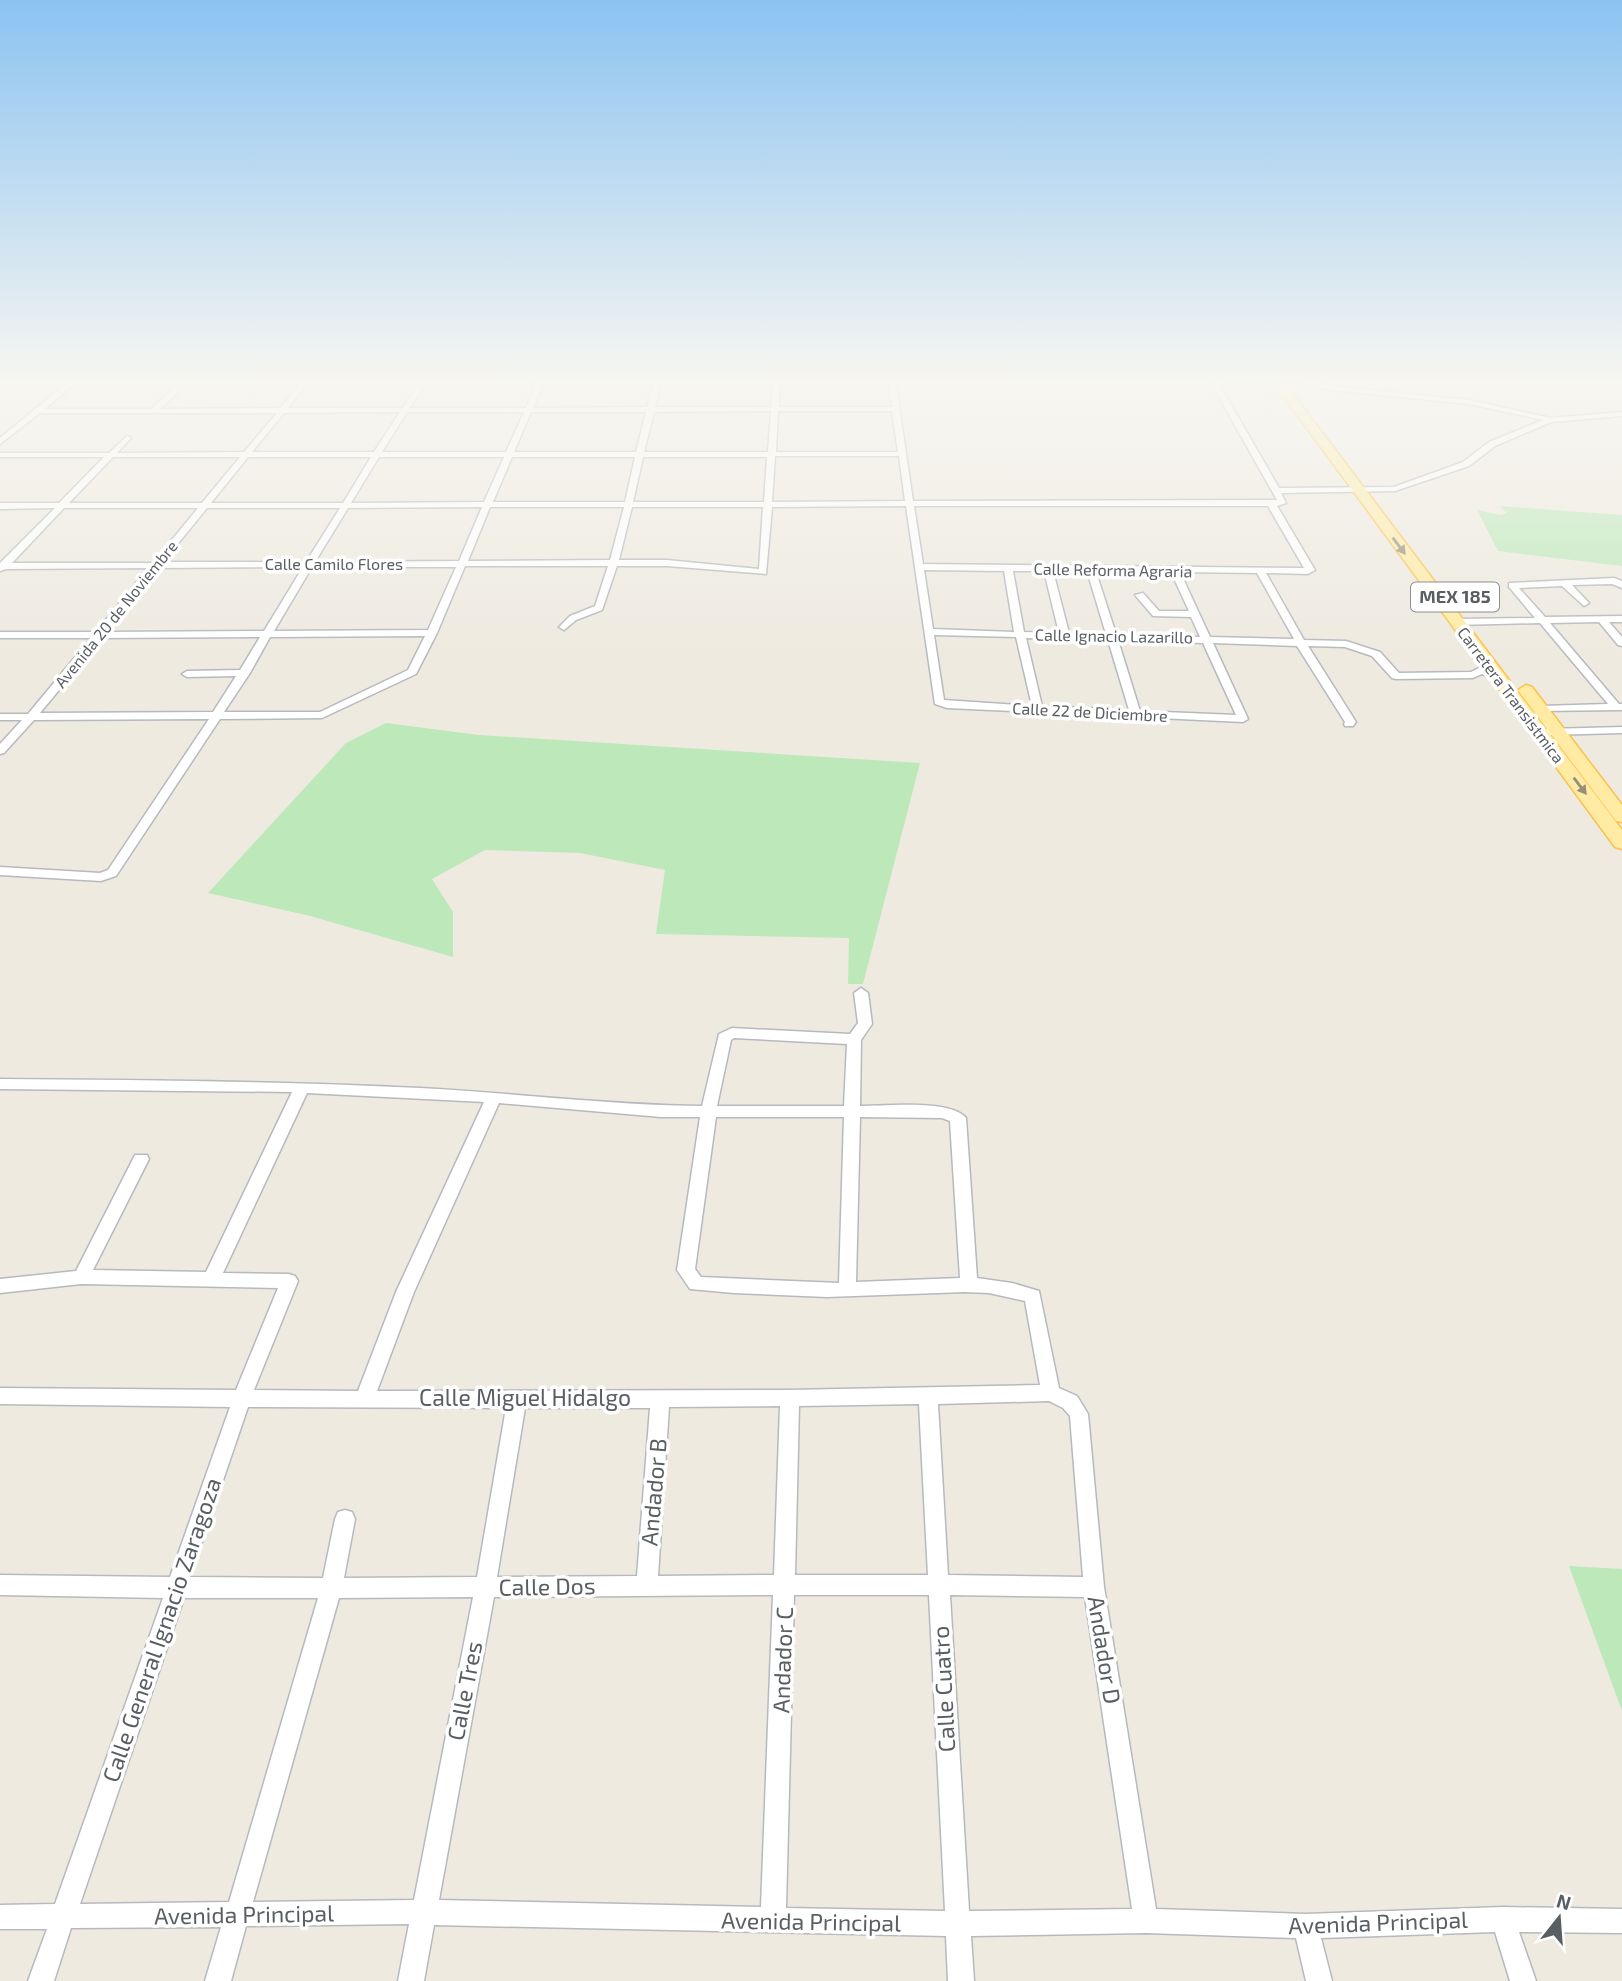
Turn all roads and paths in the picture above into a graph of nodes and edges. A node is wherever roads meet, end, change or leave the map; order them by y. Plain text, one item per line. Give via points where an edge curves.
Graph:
1 (96, 470) edge
2 (234, 470) edge
3 (368, 470) edge
4 (501, 470) edge
5 (635, 470) edge
6 (771, 470) edge
7 (904, 470) edge
8 (1264, 470) edge
9 (1349, 470) edge
10 (1353, 470) edge
11 (1449, 470) edge
12 (1276, 491) junction
13 (1366, 491) junction
14 (1271, 503) junction
15 (768, 504) junction
16 (907, 504) junction
17 (346, 505) junction
18 (485, 505) junction
19 (626, 505) junction
20 (0, 506) edge
21 (62, 506) junction
22 (205, 506) junction
23 (615, 563) junction
24 (156, 564) junction
25 (309, 564) junction
26 (460, 564) junction
27 (1, 567) edge
28 (919, 567) junction
29 (1008, 568) junction
30 (1048, 569) junction
31 (1091, 569) junction
32 (1175, 571) junction
33 (1261, 572) junction
34 (1564, 582) junction
35 (1622, 585) edge
36 (1140, 594) dead end
37 (1584, 603) dead end
38 (1194, 614) junction
39 (1601, 619) junction
40 (1622, 619) edge
41 (1543, 620) junction
42 (1456, 622) junction
43 (1473, 622) junction
44 (564, 627) dead end
45 (928, 632) junction
46 (432, 633) junction
47 (266, 634) junction
48 (0, 635) edge
49 (1020, 635) junction
50 (1065, 635) junction
51 (99, 636) junction
52 (1112, 636) junction
53 (1207, 638) junction
54 (1300, 642) junction
55 (1622, 643) edge
56 (245, 673) junction
57 (187, 674) dead end
58 (1497, 678) junction
59 (1619, 707) edge
60 (1544, 709) junction
61 (1038, 710) junction
62 (1136, 714) junction
63 (32, 716) junction
64 (218, 716) junction
65 (0, 717) edge
66 (1349, 724) dead end
67 (1622, 730) edge
68 (1539, 732) junction
69 (1562, 732) junction
70 (0, 751) edge
71 (1622, 817) edge
72 (1622, 843) edge
73 (0, 871) edge
74 (861, 993) dead end
75 (854, 1039) junction
76 (0, 1084) edge
77 (302, 1087) junction
78 (494, 1097) junction
79 (854, 1111) junction
80 (710, 1112) junction
81 (141, 1159) dead end
82 (81, 1277) junction
83 (212, 1278) junction
84 (0, 1286) edge
85 (969, 1286) junction
86 (847, 1290) junction
87 (1051, 1392) junction
88 (0, 1396) edge
89 (928, 1396) junction
90 (365, 1397) junction
91 (242, 1398) junction
92 (660, 1399) junction
93 (790, 1399) junction
94 (517, 1401) junction
95 (345, 1519) dead end
96 (786, 1584) junction
97 (938, 1584) junction
98 (0, 1585) edge
99 (647, 1585) junction
100 (1094, 1587) junction
101 (175, 1589) junction
102 (331, 1589) junction
103 (485, 1589) junction
104 (422, 1912) junction
105 (237, 1914) junction
106 (0, 1917) edge
107 (62, 1918) junction
108 (1503, 1919) junction
109 (773, 1921) junction
110 (1146, 1921) junction
111 (1622, 1921) edge
112 (957, 1924) junction
113 (1306, 1926) junction
114 (41, 1981) edge
115 (218, 1981) edge
116 (411, 1981) edge
117 (961, 1981) edge
118 (1319, 1981) edge
119 (1523, 1981) edge

1 - 21 street
2 - 22 street, Avenida 20 de Noviembre
3 - 17 street
4 - 18 street
5 - 19 street
6 - 15 street
7 - 16 street
8 - 12 street
9 - 13 main road
10 - 13 main road, Carretera Transistmica / MEX 185
11 - 13 street via 1408,486
12 - 13 street
12 - 14 street via 1283,503
13 -> 42 main road, Carretera Transistmica / MEX 185
13 - 43 main road, Carretera Transistmica / MEX 185 via 1403,526
14 - 16 street
14 - 33 street, Calle Reforma Agraria via 1310,570
15 - 16 street
15 - 19 street
15 - 23 street, Calle Camilo Flores via 763,572
16 - 28 street
17 - 18 street
17 - 22 street
17 - 25 street
18 - 19 street
18 - 26 street
19 - 23 street
20 - 21 street
21 - 22 street
21 - 27 street
22 - 24 street, Avenida 20 de Noviembre
23 - 26 street, Calle Camilo Flores
23 - 44 street via 599,608 573,618
24 - 25 street, Calle Camilo Flores
24 - 27 street, Calle Camilo Flores
24 - 51 street, Avenida 20 de Noviembre
25 - 26 street, Calle Camilo Flores
25 - 47 street
26 - 46 street
28 - 29 street, Calle Reforma Agraria
28 - 45 street
29 - 30 street, Calle Reforma Agraria
29 - 49 street
30 - 31 street, Calle Reforma Agraria
30 - 50 street
31 - 32 street, Calle Reforma Agraria
31 - 52 street
32 - 33 street, Calle Reforma Agraria
32 - 38 street
33 - 54 street
34 - 35 street via 1614,581
34 - 37 street
34 - 41 street via 1513,583
36 - 38 street via 1156,614
38 - 53 street
39 - 40 street
39 - 41 street
39 - 55 street
41 - 43 street
41 - 59 street
42 - 43 street
42 - 58 main road, Carretera Transistmica / MEX 185
43 - 60 main road, Carretera Transistmica / MEX 185
45 - 49 street, Calle Ignacio Lazarillo
45 - 61 street, Calle 22 de Diciembre via 939,702
46 - 47 street
46 - 64 street via 412,672 322,715
47 - 51 street
47 - 56 street
48 - 51 street
49 - 50 street, Calle Ignacio Lazarillo
49 - 61 street
50 - 52 street, Calle Ignacio Lazarillo
51 - 63 street, Avenida 20 de Noviembre
52 - 53 street, Calle Ignacio Lazarillo
52 - 62 street
53 - 54 street, Calle Ignacio Lazarillo
53 - 62 street, Calle 22 de Diciembre via 1242,719
54 - 58 street, Calle Ignacio Lazarillo via 1362,648 1376,654 1395,676 1473,675 1481,670
54 - 66 street
56 - 57 street
56 - 64 street
58 - 68 main road, Carretera Transistmica / MEX 185
58 - 69 main road via 1514,689 1534,716
59 - 60 street
60 - 69 main road, Carretera Transistmica / MEX 185
61 - 62 street, Calle 22 de Diciembre
63 - 64 street
63 - 65 street
63 - 70 street, Avenida 20 de Noviembre
64 - 73 street via 112,873 101,877
67 - 69 street
68 - 69 street
68 -> 72 main road, Carretera Transistmica / MEX 185
69 - 71 main road, Carretera Transistmica / MEX 185
74 - 75 street via 865,1024
75 - 79 street
75 - 80 street via 724,1037
76 - 77 street
77 - 78 street
77 - 83 street
78 - 80 street
78 - 90 street via 405,1292
79 - 80 street
79 - 85 street via 943,1112 958,1118
79 - 86 street
80 - 86 street via 686,1270 696,1284
81 - 82 street
82 - 83 street
82 - 84 street
83 - 91 street, Calle General Ignacio Zaragoza via 289,1281
85 - 86 street
85 - 87 street via 1016,1289 1033,1296
87 - 89 street, Calle Miguel Hidalgo
87 - 100 street, Andador D via 1070,1402 1079,1414
88 - 91 street, Calle Miguel Hidalgo
89 - 93 street, Calle Miguel Hidalgo
89 - 97 street, Calle Cuatro
90 - 91 street, Calle Miguel Hidalgo
90 - 94 street, Calle Miguel Hidalgo
91 - 101 street, Calle General Ignacio Zaragoza
92 - 93 street, Calle Miguel Hidalgo
92 - 94 street, Calle Miguel Hidalgo
92 - 99 street, Andador B
93 - 96 street, Andador C
94 - 103 street, Calle Tres
95 - 102 street
96 - 97 street, Calle Dos
96 - 99 street, Calle Dos
96 - 109 street, Andador C
97 - 100 street, Calle Dos
97 - 112 street, Calle Cuatro
98 - 101 street, Calle Dos
99 - 103 street, Calle Dos
100 - 110 street, Andador D
101 - 102 street, Calle Dos
101 - 107 street, Calle General Ignacio Zaragoza
102 - 103 street, Calle Dos
102 - 105 street
103 - 104 street, Calle Tres
104 - 105 street, Avenida Principal
104 - 109 street, Avenida Principal
104 - 116 street, Calle Tres
105 - 107 street, Avenida Principal
105 - 115 street
106 - 107 street, Avenida Principal
107 - 114 street, Calle General Ignacio Zaragoza
108 - 111 street, Avenida Principal
108 - 113 street, Avenida Principal
108 - 119 street
109 - 112 street, Avenida Principal
110 - 112 street, Avenida Principal
110 - 113 street, Avenida Principal
112 - 117 street, Calle Cuatro
113 - 118 street

